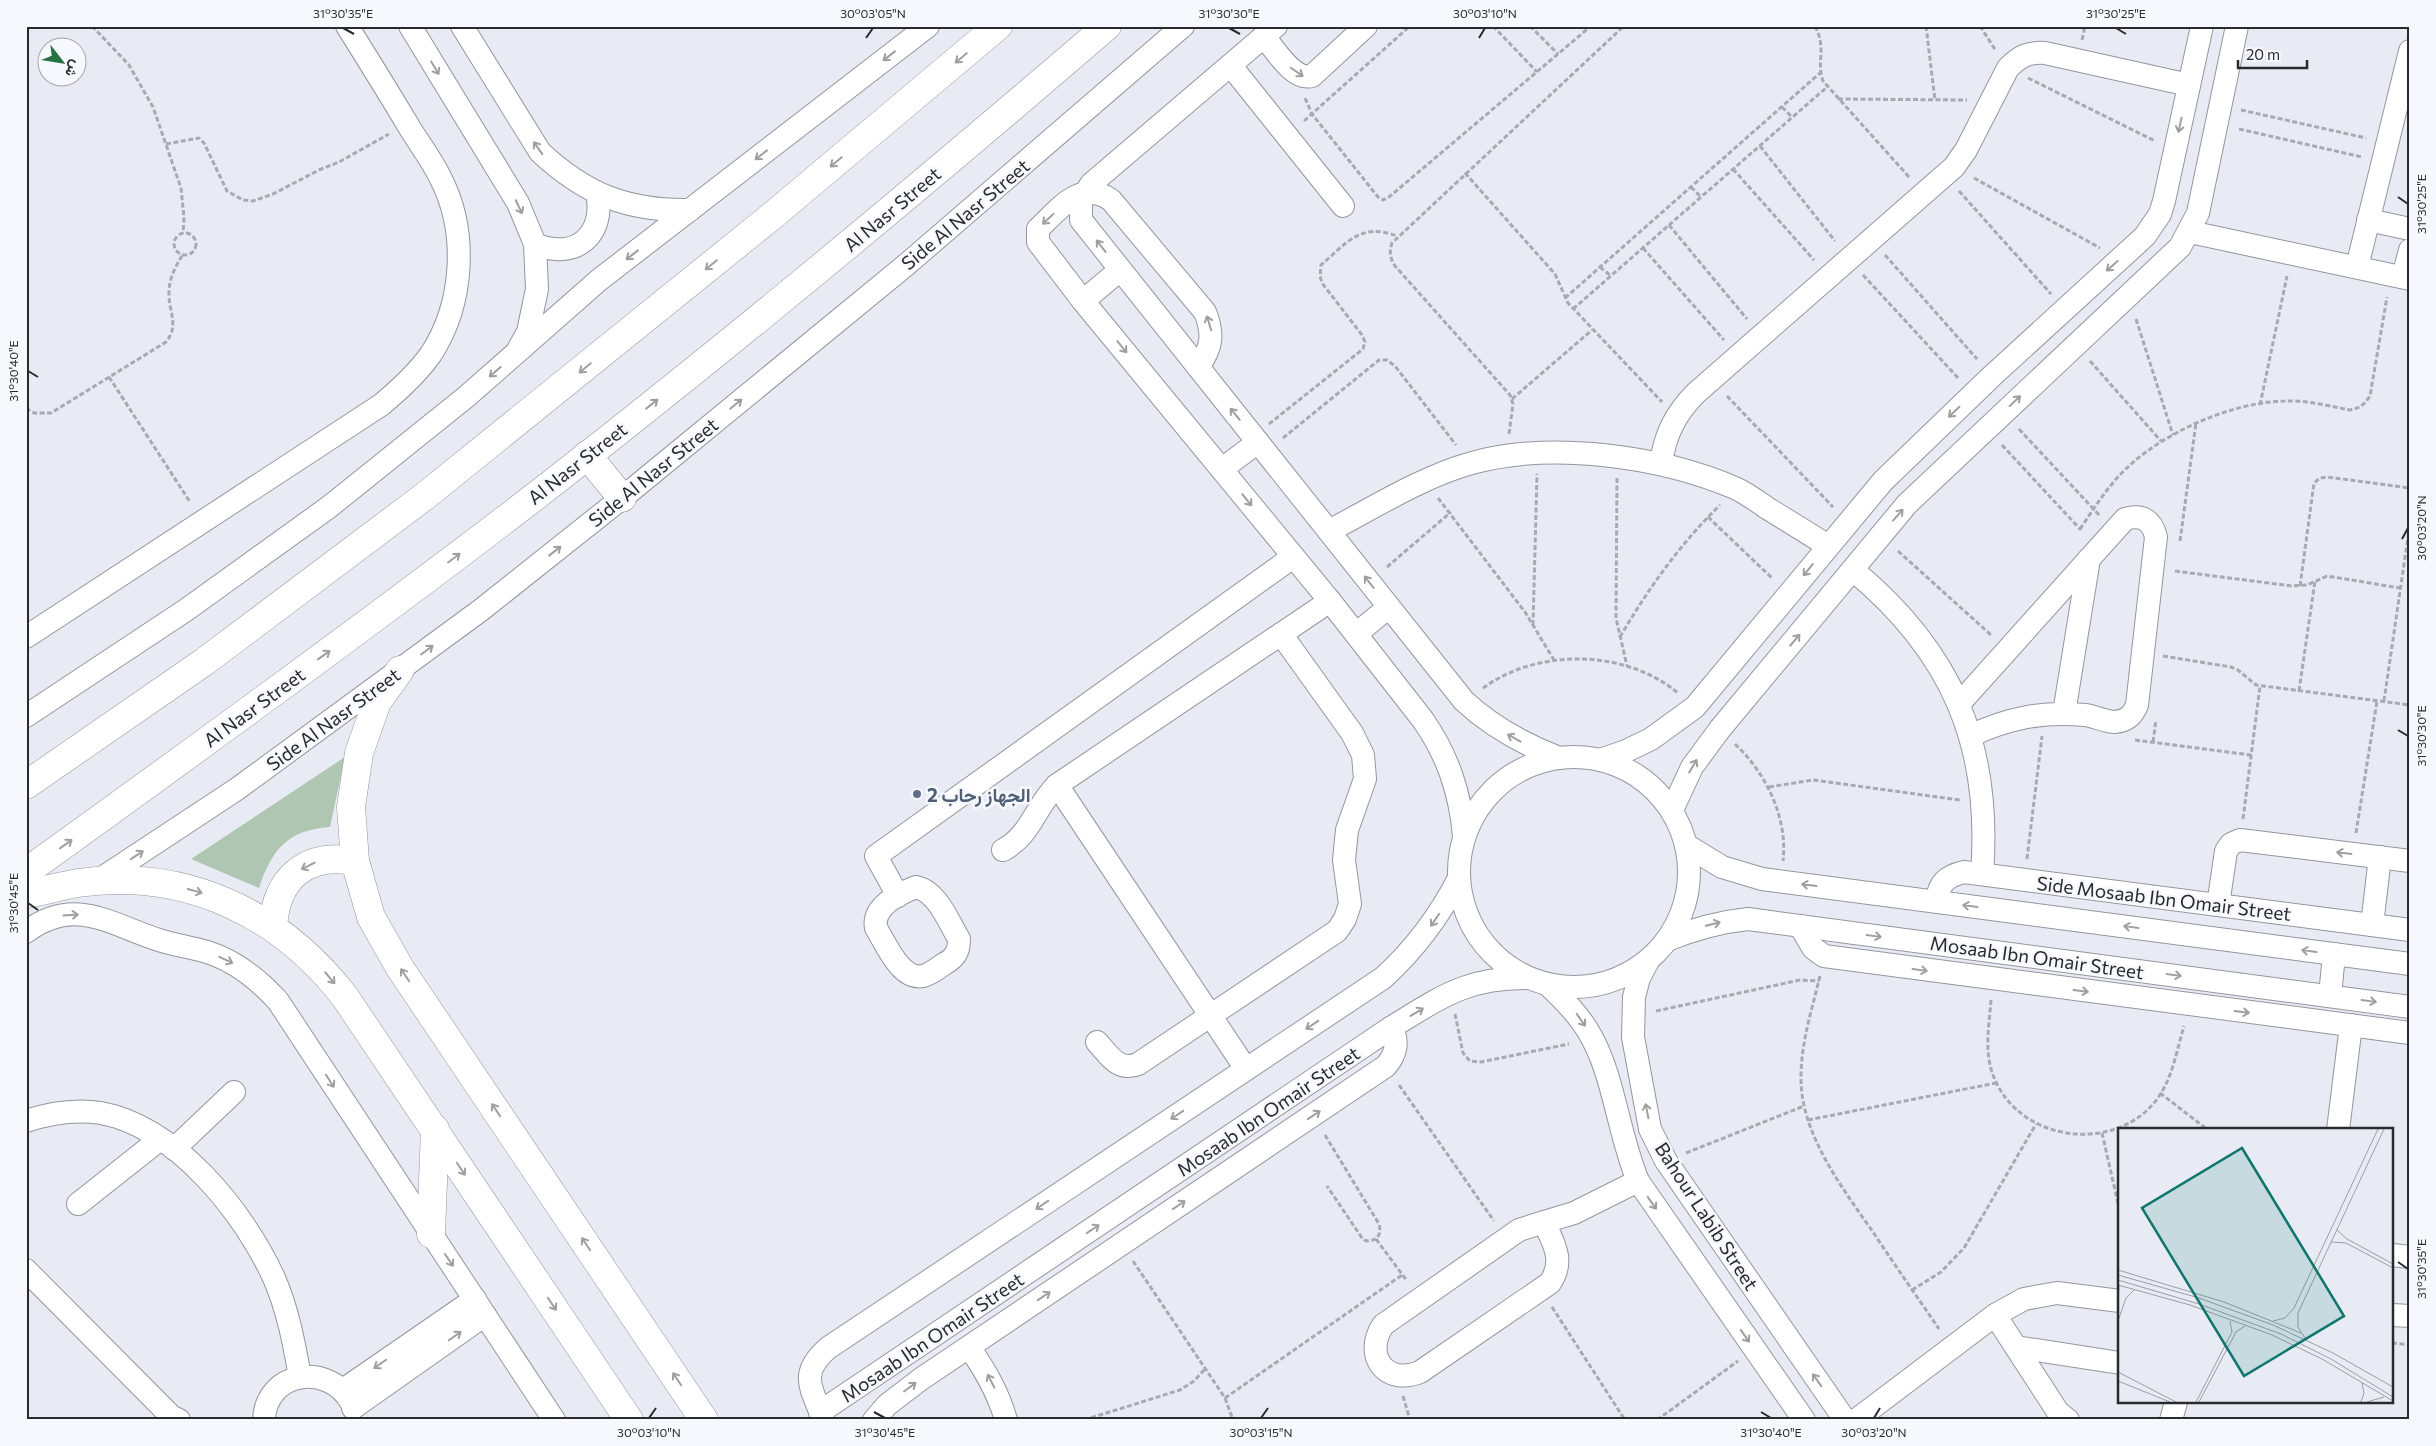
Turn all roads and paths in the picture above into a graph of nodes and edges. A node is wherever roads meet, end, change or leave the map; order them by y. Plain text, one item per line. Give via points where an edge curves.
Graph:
1 (92, 26) edge
2 (347, 26) edge
3 (410, 26) edge
4 (462, 26) edge
5 (928, 26) edge
6 (998, 26) edge
7 (1107, 26) edge
8 (1183, 26) edge
9 (1366, 26) edge
10 (1410, 26) edge
11 (1493, 26) edge
12 (1530, 26) edge
13 (1591, 26) edge
14 (1624, 26) edge
15 (1815, 26) edge
16 (1926, 26) edge
17 (1980, 26) edge
18 (2202, 26) edge
19 (2237, 26) edge
20 (1270, 32) edge
21 (2410, 51) edge
22 (1558, 55) junction
23 (1231, 66) junction
24 (2008, 68) junction
25 (1537, 72) junction
26 (1820, 73) junction
27 (1306, 77) junction
28 (2189, 85) junction
29 (1827, 87) junction
30 (1837, 99) junction
31 (1935, 100) junction
32 (1991, 101) junction
33 (1782, 107) junction
34 (1312, 114) junction
35 (2219, 115) junction
36 (1792, 118) junction
37 (407, 124) junction
38 (1288, 136) junction
39 (166, 144) junction
40 (1760, 146) junction
41 (2175, 151) junction
42 (2384, 152) junction
43 (1733, 169) junction
44 (1949, 171) junction
45 (1465, 173) junction
46 (1691, 187) junction
47 (1084, 192) junction
48 (597, 193) junction
49 (1924, 193) junction
50 (1701, 197) junction
51 (1343, 206) dead end
52 (690, 210) junction
53 (2368, 220) junction
54 (1669, 225) junction
55 (2410, 229) edge
56 (2190, 232) junction
57 (183, 233) junction
58 (1397, 236) junction
59 (1872, 239) junction
60 (536, 244) junction
61 (1643, 248) junction
62 (2410, 250) edge
63 (183, 254) junction
64 (2292, 254) junction
65 (1849, 259) junction
66 (2120, 259) junction
67 (1600, 267) junction
68 (2357, 268) junction
69 (1120, 270) junction
70 (1610, 276) junction
71 (1829, 277) junction
72 (2401, 277) edge
73 (2129, 297) junction
74 (1565, 298) junction
75 (1083, 301) junction
76 (1573, 309) junction
77 (2064, 310) junction
78 (1592, 330) junction
79 (1761, 336) junction
80 (2076, 345) junction
81 (516, 354) junction
82 (2015, 355) junction
83 (1737, 356) junction
84 (1198, 367) junction
85 (1992, 376) junction
86 (109, 377) junction
87 (1711, 379) junction
88 (2037, 381) junction
89 (1973, 394) junction
90 (1512, 399) junction
91 (2260, 405) junction
92 (26, 408) edge
93 (2004, 412) junction
94 (1676, 416) junction
95 (1986, 428) junction
96 (2173, 435) junction
97 (2161, 441) junction
98 (1259, 443) junction
99 (1538, 453) junction
100 (587, 455) junction
101 (1506, 456) junction
102 (1618, 456) junction
103 (1471, 463) junction
104 (1661, 464) junction
105 (1222, 470) junction
106 (1425, 482) junction
107 (2410, 488) edge
108 (1737, 489) junction
109 (622, 498) junction
110 (2094, 509) junction
111 (1451, 512) junction
112 (1708, 517) junction
113 (203, 522) junction
114 (1847, 522) junction
115 (2410, 523) edge
116 (2080, 529) junction
117 (1329, 531) junction
118 (2114, 531) junction
119 (1880, 535) junction
120 (1828, 546) junction
121 (2094, 554) junction
122 (1293, 557) junction
123 (2152, 568) junction
124 (1853, 570) junction
125 (2315, 581) junction
126 (1370, 582) junction
127 (2300, 586) junction
128 (2400, 588) junction
129 (1789, 594) junction
130 (1330, 601) junction
131 (1389, 607) junction
132 (1534, 626) junction
133 (1281, 634) junction
134 (1356, 634) junction
135 (26, 638) edge
136 (1619, 638) junction
137 (2007, 649) junction
138 (2143, 653) junction
139 (1554, 660) junction
140 (1627, 666) junction
141 (400, 670) junction
142 (2260, 686) junction
143 (2299, 691) junction
144 (1464, 701) junction
145 (2377, 701) junction
146 (2384, 701) junction
147 (1958, 704) junction
148 (2410, 705) edge
149 (1695, 707) junction
150 (2054, 713) junction
151 (26, 716) edge
152 (1720, 729) junction
153 (1970, 736) junction
154 (2126, 738) dead end
155 (2251, 755) junction
156 (1559, 758) junction
157 (1600, 760) junction
158 (26, 785) edge
159 (1057, 785) junction
160 (1768, 788) junction
161 (1983, 803) junction
162 (1672, 810) junction
163 (1464, 836) junction
164 (2240, 840) junction
165 (1686, 845) junction
166 (1003, 850) dead end
167 (2353, 854) junction
168 (2380, 857) junction
169 (355, 861) junction
170 (2410, 861) edge
171 (26, 872) edge
172 (1982, 874) junction
173 (1459, 878) junction
174 (2024, 880) junction
175 (1781, 881) junction
176 (96, 882) junction
177 (26, 894) edge
178 (898, 896) dead end
179 (1937, 902) junction
180 (2218, 905) junction
181 (2372, 925) junction
182 (1800, 926) junction
183 (273, 927) junction
184 (2410, 930) edge
185 (26, 932) edge
186 (1667, 940) junction
187 (2334, 954) junction
188 (1824, 956) junction
189 (1648, 961) junction
190 (2410, 964) edge
191 (1993, 980) junction
192 (1818, 981) junction
193 (1538, 982) junction
194 (1450, 992) junction
195 (2330, 996) junction
196 (2191, 1005) junction
197 (2410, 1007) edge
198 (1210, 1014) junction
199 (1633, 1016) junction
200 (2351, 1025) junction
201 (1392, 1027) junction
202 (2410, 1033) edge
203 (1593, 1039) junction
204 (1097, 1042) dead end
205 (1386, 1066) junction
206 (1246, 1069) junction
207 (1996, 1083) junction
208 (234, 1092) dead end
209 (2160, 1093) junction
210 (1804, 1106) junction
211 (1313, 1115) junction
212 (1808, 1120) junction
213 (26, 1121) edge
214 (2036, 1124) junction
215 (2205, 1128) edge
216 (2338, 1128) edge
217 (435, 1129) junction
218 (2102, 1132) junction
219 (166, 1144) junction
220 (1666, 1161) junction
221 (1638, 1181) junction
222 (1327, 1186) dead end
223 (2118, 1203) edge
224 (78, 1204) dead end
225 (1544, 1222) junction
226 (431, 1234) junction
227 (1376, 1238) junction
228 (1506, 1239) junction
229 (1122, 1244) junction
230 (2394, 1255) edge
231 (2410, 1257) edge
232 (26, 1270) edge
233 (1402, 1275) junction
234 (1541, 1289) junction
235 (1912, 1290) junction
236 (1420, 1300) junction
237 (2118, 1301) edge
238 (480, 1307) junction
239 (1995, 1315) junction
240 (2394, 1315) edge
241 (2410, 1316) edge
242 (2394, 1343) edge
243 (2410, 1345) edge
244 (968, 1347) junction
245 (2016, 1347) junction
246 (1952, 1348) junction
247 (1754, 1349) junction
248 (2118, 1363) edge
249 (1205, 1369) junction
250 (300, 1377) junction
251 (1225, 1398) junction
252 (2175, 1404) edge
253 (351, 1406) edge
254 (822, 1416) edge
255 (179, 1420) edge
256 (264, 1420) edge
257 (554, 1420) edge
258 (628, 1420) edge
259 (704, 1420) edge
260 (874, 1420) edge
261 (1006, 1420) edge
262 (1084, 1420) edge
263 (1233, 1420) edge
264 (1626, 1420) edge
265 (1657, 1420) edge
266 (1804, 1420) edge
267 (1845, 1420) edge
268 (1856, 1420) edge
269 (2068, 1420) edge
270 (2171, 1420) edge

1 - 39 path via 113,46 142,85
2 - 37 street
3 -> 60 street via 518,203
48 -> 4 street via 576,182 540,152
5 -> 52 street
6 -> 158 main road via 772,216 425,496 204,662
100 -> 7 main road, Al Nasr Street via 839,253
109 -> 8 street, Side Al Nasr Street via 906,265
9 - 27 street via 1312,76
10 - 34 path
11 - 25 path
12 - 22 path
13 - 22 path
14 - 45 path
15 - 26 path via 1823,52
16 - 31 path
17 - 24 path
18 - 28 street
19 - 35 street
20 - 23 street
20 -> 27 street via 1294,72
21 - 42 street
22 - 25 path
23 - 38 street
23 - 47 street
24 - 28 street via 2019,57 2045,52
24 - 32 street
24 - 41 path
25 - 34 path via 1383,200
26 - 29 path
26 - 33 path
27 - 34 path via 1306,102
28 -> 41 street
29 - 30 path
29 - 36 path
30 - 31 path
30 - 49 path
31 - 32 path
32 - 44 street via 1966,150
33 - 36 path
33 - 46 path
34 - 38 path
35 - 42 path
35 - 42 path
35 - 56 street via 2198,213
36 - 40 path
37 - 39 path via 339,162 273,194 253,200 243,200 227,191 199,138
37 - 113 street via 441,179 454,213 459,249 457,285 450,312 431,353 409,382 381,405
38 - 51 street
39 - 57 path via 181,188
40 - 43 path
40 - 65 path
41 - 66 street via 2160,214 2145,236
42 - 53 street
43 - 50 path
43 - 71 path
44 - 49 street
44 - 66 path
44 - 77 path
45 - 58 path
45 - 74 path via 1555,274
46 - 50 path
46 - 67 path
69 -> 47 street via 1081,220
47 -> 75 street via 1067,201 1036,233 1038,242
84 -> 47 street via 1212,341 1211,326 1205,312 1110,200 1103,194
48 - 52 street via 627,205 658,210
48 - 60 street via 598,219 584,241 573,248 560,250
49 - 59 street
50 - 54 path
52 -> 81 street via 599,280
53 - 55 street
53 - 68 street
54 - 61 path
54 - 79 path
56 - 64 street
56 - 73 street via 2180,247
57 - 63 path via 176,236 174,242 174,248
57 - 63 path via 192,235 196,246 188,254
58 - 90 path via 1390,251 1395,266
58 - 98 path via 1386,232 1359,233 1321,265 1322,283 1362,335 1363,349
59 - 65 street
59 - 85 path
60 - 81 street via 537,288 528,332
61 - 70 path
61 - 83 path
62 - 72 street
63 - 86 path via 172,273 169,292 175,326 172,335
64 - 68 street
64 - 91 path
65 - 71 street
65 - 89 path
66 -> 77 street
67 - 70 path
67 - 74 path
68 - 72 street
69 - 75 street
69 - 84 street
70 - 76 path
71 - 79 street
72 - 91 path via 2370,396 2365,403 2350,410 2285,401
73 - 80 street
73 - 96 path
74 - 76 path
75 -> 105 street
76 - 78 path
77 - 82 street
78 - 90 path
78 - 94 path
79 - 83 street
80 - 88 street
80 - 97 path
81 -> 151 street via 398,453 282,542
82 - 85 street
82 - 88 street
83 - 87 street
98 -> 84 street
85 - 89 street
86 - 92 path via 51,413 34,413
86 - 113 path
87 - 94 street
87 - 114 path
93 -> 88 street
89 -> 114 street via 1883,481
90 - 101 path
91 - 96 path via 2232,410
93 - 95 street
93 - 110 path
94 - 104 street via 1664,444
95 - 116 path
119 -> 95 street via 1907,504
96 - 97 path
97 - 110 path via 2129,466
98 - 103 path via 1379,360 1387,360
98 - 105 street
98 - 117 street
99 - 101 street
99 - 102 street
99 - 132 path
100 - 109 main road
171 -> 100 main road, Al Nasr Street via 342,643
101 - 103 street
102 - 104 street
102 - 136 path via 1614,597
103 - 106 street
104 - 108 street
105 -> 122 street
106 - 111 path
106 - 117 street
107 - 127 path via 2327,477 2314,483
108 - 112 path
108 - 120 street
141 -> 109 street, Side Al Nasr Street
110 - 116 path
110 - 118 path
111 - 126 path
111 - 132 path
112 - 129 path
112 - 136 path via 1660,575
113 - 135 street
114 - 120 street
115 - 128 path
116 - 121 path
126 -> 117 street
118 - 121 street
118 - 123 street via 2125,519 2136,516 2146,519 2156,537
119 - 124 street
119 - 137 path
120 -> 129 street
121 - 137 street
121 - 150 street
122 - 130 street
122 - 178 street via 876,856
123 - 127 path
123 - 138 street
124 - 147 street via 1904,616 1939,666
152 -> 124 street
125 - 127 path
125 - 128 path via 2327,576
125 - 143 path
126 - 131 street
128 - 146 path
129 - 149 street
130 - 133 street
130 - 134 street
131 - 134 street
131 - 144 street
132 - 139 path
133 - 159 street
133 - 198 street via 1352,733 1363,755 1365,780 1347,830 1344,860 1350,904 1346,919 1336,931
134 - 163 street via 1437,741 1457,786
136 - 140 path
137 - 147 street
138 - 142 path via 2231,668
138 - 150 street via 2137,705 2126,720 2114,722
139 - 140 path via 1578,659
139 - 144 path via 1514,671
140 - 149 path via 1652,676
141 - 169 main road via 377,702 359,752 351,807
176 -> 141 street, Side Al Nasr Street via 237,789
142 - 143 path
142 - 155 path
143 - 145 path
156 -> 144 street via 1518,740 1480,716
145 - 146 path
145 - 167 path
146 - 148 path
147 - 153 street
149 - 157 street via 1651,739
150 - 153 street via 2016,718
150 - 174 path
152 - 160 path via 1755,766
162 -> 152 street via 1692,768
153 - 161 street
154 - 155 path
155 - 164 path
156 - 157 street
156 - 163 street via 1525,768 1501,783 1486,798
157 - 162 street via 1618,765 1648,783
159 - 166 street via 1039,806 1023,836
159 - 198 street
160 - 161 path via 1813,780
160 - 175 path via 1782,833
161 - 172 street
162 - 165 street
163 - 173 street
167 -> 164 street
164 - 180 street via 2226,851
165 - 175 street via 1722,867
165 - 186 street via 1689,865 1687,894
167 - 168 street
168 - 170 street
168 - 181 street
169 -> 183 main road via 338,858 320,860 290,878 274,909
259 -> 169 main road via 400,968 371,917
172 - 174 street, Side Mosaab Ibn Omair Street
172 - 179 street, Side Mosaab Ibn Omair Street via 1964,872 1950,875 1941,884
173 - 193 street via 1464,906 1479,938 1509,968
173 -> 206 street, Mosaab Ibn Omair Street via 1434,922 1402,961 1383,978
174 - 180 street, Side Mosaab Ibn Omair Street
179 -> 175 street
176 - 177 main road
176 -> 183 main road via 129,880 180,887 228,902
187 -> 179 street
180 - 181 street, Side Mosaab Ibn Omair Street
181 - 184 street, Side Mosaab Ibn Omair Street
186 -> 182 street, Mosaab Ibn Omair Street via 1693,929 1729,921 1748,919
182 - 188 street via 1813,948
182 -> 195 street, Mosaab Ibn Omair Street
183 -> 217 main road via 306,953 330,978
185 -> 226 street via 62,916 94,916 160,941 207,952 246,971 278,1001
186 - 189 street
187 - 190 street
187 - 195 street
188 -> 191 street
188 - 192 path
189 - 193 street via 1630,973 1590,986 1569,988
189 - 199 street, Bahour Labib Street via 1639,978
191 -> 196 street
191 - 207 path via 1987,1055
192 - 199 path via 1800,980
192 - 210 path via 1801,1077
193 - 194 street, Mosaab Ibn Omair Street via 1488,980
193 -> 203 street, Bahour Labib Street via 1565,1000
201 -> 194 street, Mosaab Ibn Omair Street
194 - 203 path via 1463,1053 1470,1061 1481,1062
195 -> 197 street, Mosaab Ibn Omair Street
196 -> 200 street
196 - 209 path
198 - 204 street via 1131,1067 1117,1064
198 - 206 street
220 -> 199 street, Bahour Labib Street via 1650,1129 1633,1037
200 - 202 street
200 - 216 street
201 - 205 street via 1396,1048
254 -> 201 street, Mosaab Ibn Omair Street
203 - 221 street, Bahour Labib Street
211 -> 205 street
205 - 228 path
206 -> 254 street, Mosaab Ibn Omair Street via 828,1348 810,1371 809,1385
207 - 212 path
207 - 214 path via 2013,1107
208 - 219 street
209 - 215 path
209 - 218 path via 2146,1111 2121,1127
210 - 212 path
210 - 220 path
211 - 227 path via 1380,1224 1380,1234
229 -> 211 street
212 - 235 path via 1832,1173
213 - 219 street via 61,1112 101,1113 134,1124
214 - 218 path via 2064,1134 2093,1135
214 - 235 path via 1964,1248 1941,1272
217 - 226 main road
217 -> 258 main road
218 - 223 path
219 - 224 street
219 - 250 street via 225,1200 260,1251 285,1308
267 -> 220 street, Bahour Labib Street
221 - 225 street via 1574,1214
221 -> 247 street, Bahour Labib Street
222 - 227 path via 1362,1238 1366,1241
225 - 228 street via 1528,1225
225 - 234 street via 1558,1251 1559,1263 1550,1283
226 -> 238 street
227 - 233 path
228 - 236 street
244 -> 229 street
229 - 249 path
230 - 231 street
232 - 255 street via 170,1416
233 - 236 path
233 - 251 path
234 - 236 street via 1420,1372 1400,1376 1381,1365 1374,1345 1383,1326
234 - 264 path
235 - 246 path
237 - 239 street via 2057,1293 2024,1298
238 - 253 street
238 - 257 street
239 - 245 street
239 - 246 street
240 - 241 street
242 - 243 path
260 -> 244 street via 887,1404
261 -> 244 street via 986,1370
245 - 248 street
245 - 269 street via 2058,1412
246 - 268 street
247 - 265 path
247 - 266 street, Bahour Labib Street
249 - 251 path
249 - 262 path via 1180,1390
250 - 253 street via 323,1378
250 - 256 street via 277,1390 269,1401
251 - 263 path
252 - 270 street

